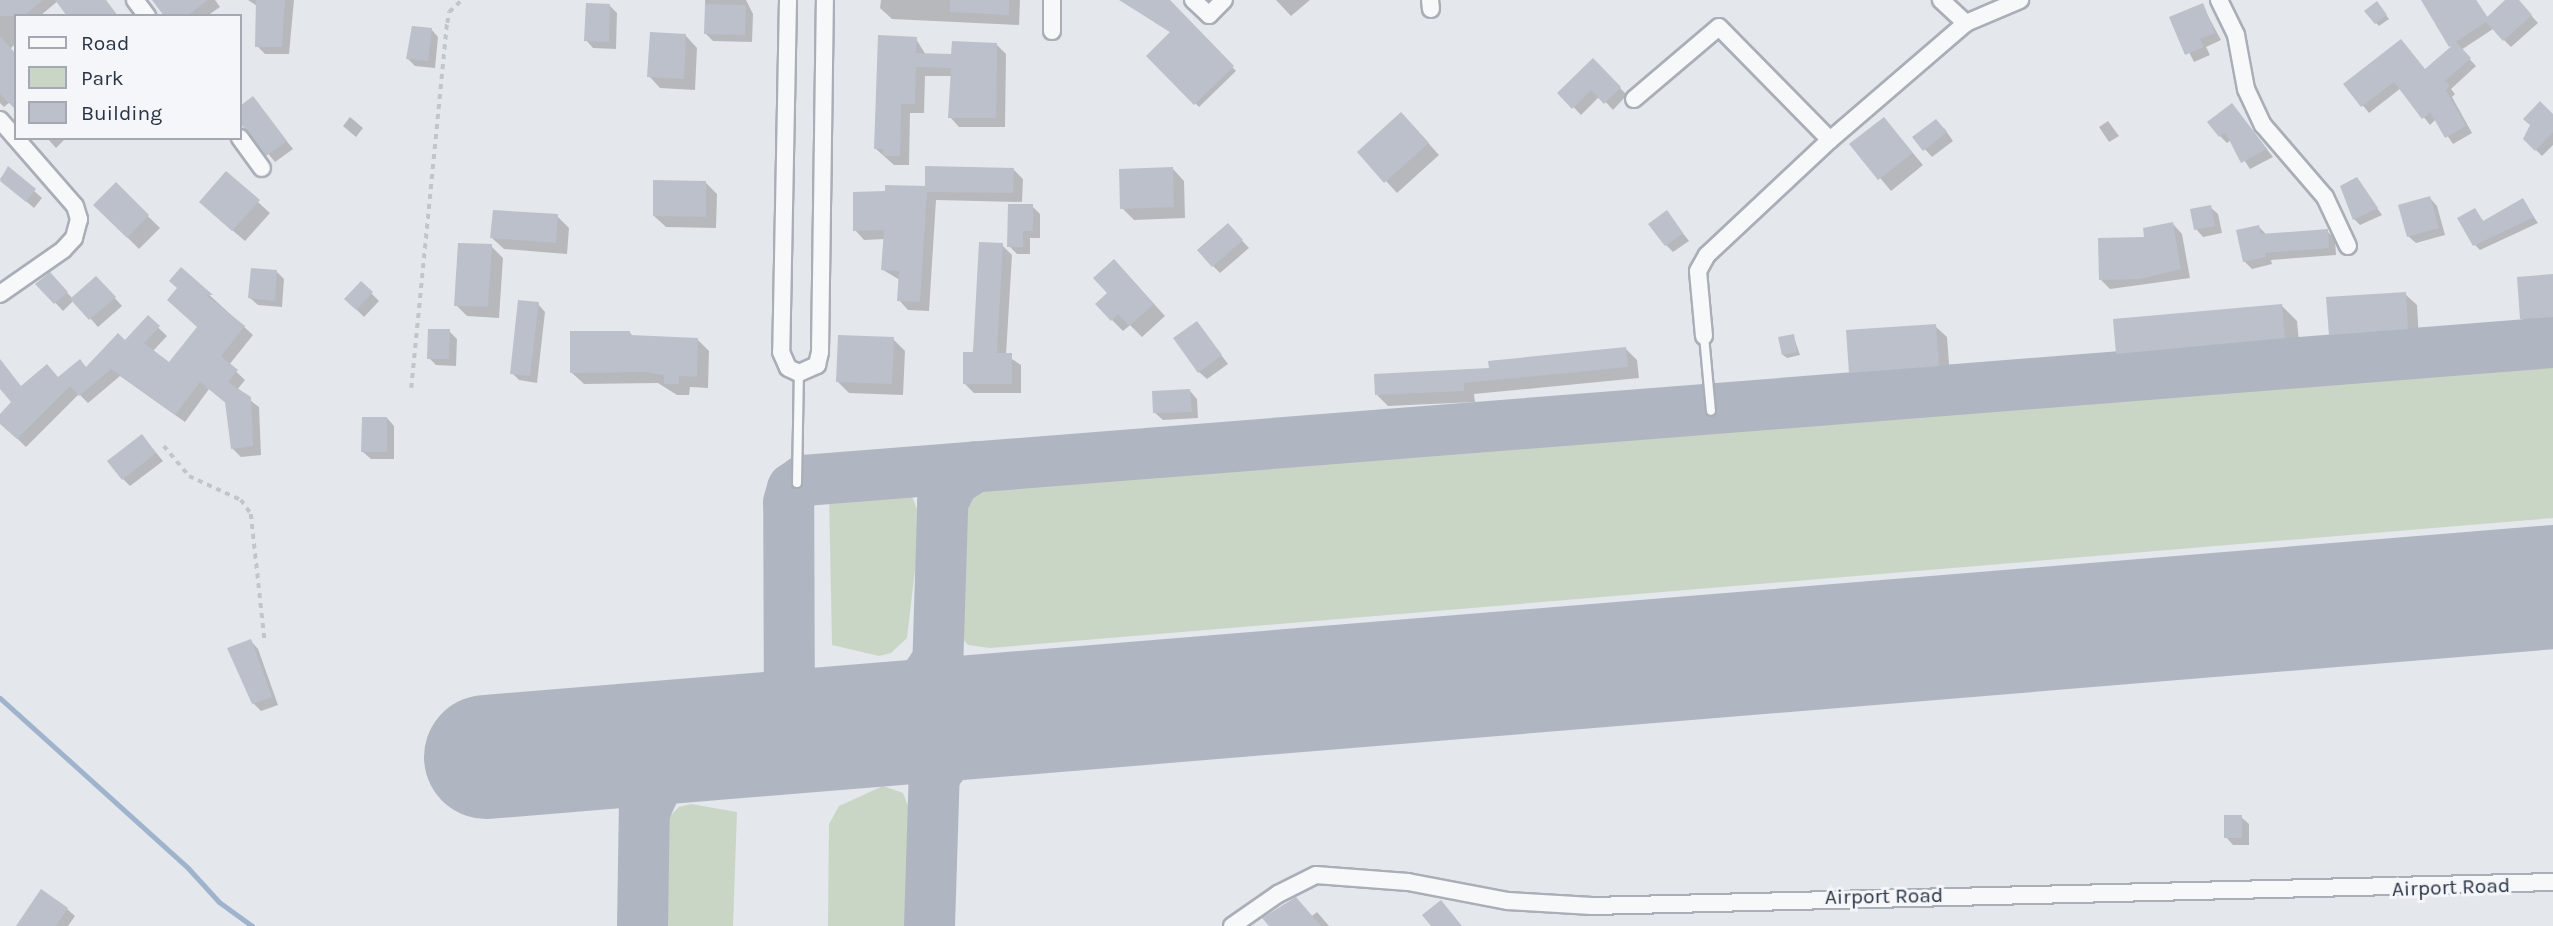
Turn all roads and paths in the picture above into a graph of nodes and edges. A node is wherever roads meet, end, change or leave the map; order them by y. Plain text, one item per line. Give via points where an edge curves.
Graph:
1 (462, 0) edge
2 (788, 0) edge
3 (825, 0) edge
4 (1052, 0) edge
5 (1193, 0) edge
6 (1224, 0) edge
7 (1941, 0) edge
8 (2020, 0) edge
9 (2219, 0) edge
10 (1966, 23) junction
11 (1052, 31) dead end
12 (1634, 99) dead end
13 (0, 120) edge
14 (14, 136) edge
15 (17, 140) edge
16 (241, 140) edge
17 (1830, 140) junction
18 (262, 168) dead end
19 (2348, 246) dead end
20 (0, 294) edge
21 (1704, 337) joint
22 (799, 373) junction
23 (411, 388) dead end
24 (1711, 411) dead end
25 (164, 446) dead end
26 (797, 483) dead end
27 (265, 643) dead end
28 (2553, 882) edge
29 (1232, 926) edge

1 - 23 path via 449,12 447,23
2 - 22 street via 781,352 788,368
3 - 22 street via 820,352 817,365
4 - 11 street
5 - 6 street via 1209,15
7 - 10 street
8 - 10 street
9 - 19 street via 2236,35 2246,89 2263,125 2325,197
10 - 17 street
12 - 17 street via 1719,27
13 - 14 street
15 - 20 street via 75,206 79,219 74,238 63,250
16 - 18 street
17 - 21 street via 1707,255 1698,271
21 - 24 lane
22 - 26 lane
25 - 27 path via 189,475 241,500 251,514
28 - 29 street, Airport Road via 1592,906 1508,901 1408,882 1316,875

